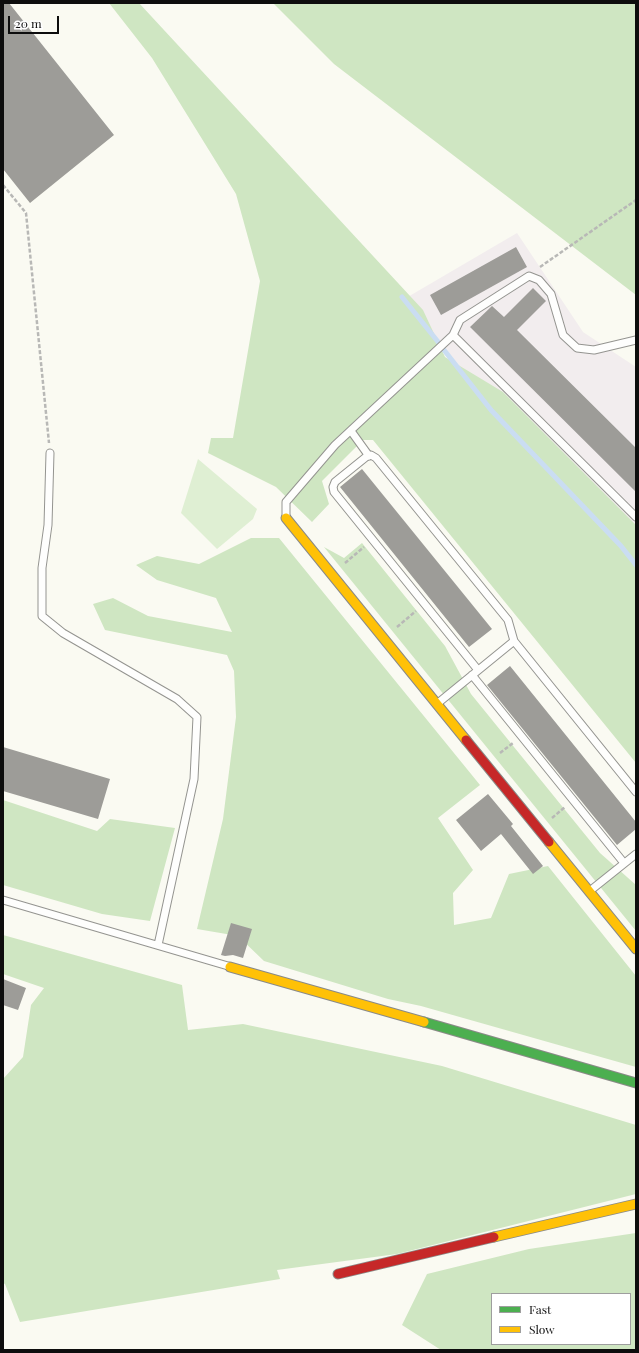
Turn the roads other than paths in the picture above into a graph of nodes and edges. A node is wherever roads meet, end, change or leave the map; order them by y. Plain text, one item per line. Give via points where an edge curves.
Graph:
1 (453, 335) junction
2 (636, 340) edge
3 (351, 431) junction
4 (50, 453) road end
5 (369, 456) junction
6 (636, 517) edge
7 (286, 518) joint
8 (514, 641) junction
9 (478, 670) junction
10 (472, 675) junction
11 (437, 704) junction
12 (636, 792) edge
13 (633, 856) edge
14 (624, 863) junction
15 (636, 865) edge
16 (590, 891) junction
17 (3, 900) edge
18 (158, 945) junction
19 (636, 949) edge
20 (230, 966) joint
21 (636, 1083) edge
22 (636, 1204) edge
23 (338, 1274) dead end

1 - 2 lane via 460,320 528,276 539,280 552,294 563,336 577,348 594,350
1 - 3 lane
1 - 6 lane
3 - 5 lane
3 - 7 lane via 335,445 286,502
4 - 18 lane via 48,525 42,568 42,616 63,633 177,699 197,717 194,779
5 - 8 lane via 376,458 508,620
5 - 9 lane via 335,482 334,492
7 - 11 street
8 - 9 lane
8 - 12 lane
9 - 10 lane
10 - 11 lane
10 - 14 lane
11 - 16 street
13 - 14 lane
13 - 15 lane
14 - 16 lane
16 - 19 street
17 - 18 lane
18 - 20 lane
20 - 21 street
22 - 23 street

